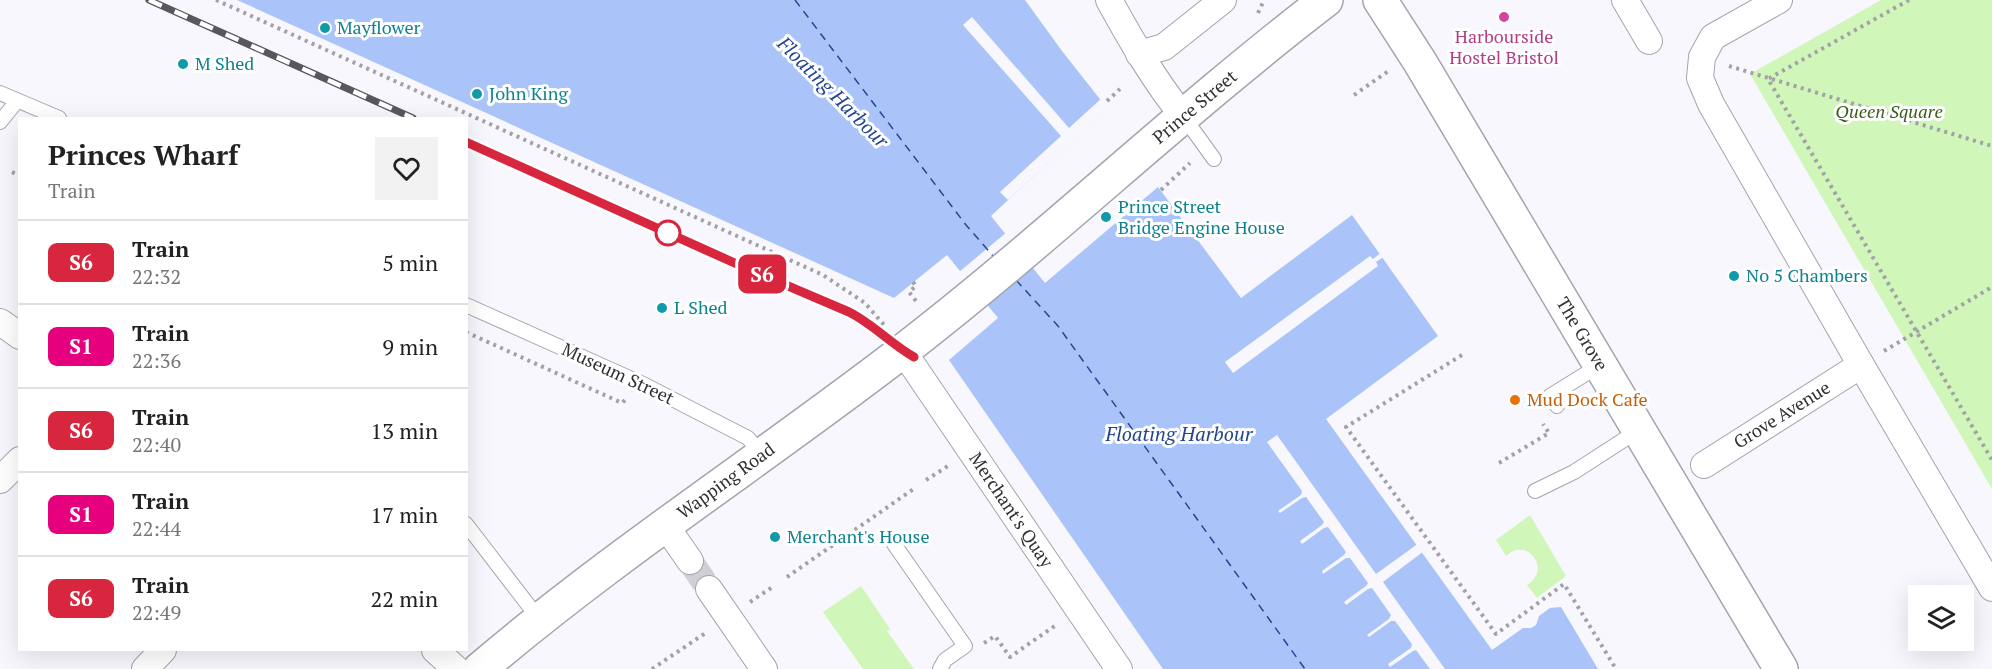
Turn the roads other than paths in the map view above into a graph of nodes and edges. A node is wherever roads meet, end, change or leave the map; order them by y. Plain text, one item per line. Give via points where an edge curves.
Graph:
1 (1109, 0) edge
2 (1223, 0) edge
3 (1326, 0) edge
4 (1380, 0) edge
5 (1625, 0) edge
6 (1779, 0) edge
7 (1649, 41) dead end
8 (1139, 54) junction
9 (0, 93) edge
10 (17, 101) junction
11 (1183, 116) junction
12 (57, 117) edge
13 (0, 122) edge
14 (1214, 159) dead end
15 (974, 293) joint
16 (468, 306) edge
17 (0, 322) edge
18 (18, 335) edge
19 (903, 351) junction
20 (1600, 365) junction
21 (1860, 365) junction
22 (1556, 404) road end
23 (1639, 430) junction
24 (762, 455) junction
25 (18, 462) edge
26 (1704, 465) dead end
27 (0, 480) edge
28 (1535, 491) dead end
29 (665, 525) junction
30 (468, 527) edge
31 (894, 544) dead end
32 (690, 561) tunnel mouth
33 (1992, 588) edge
34 (709, 589) tunnel mouth
35 (539, 619) junction
36 (162, 651) edge
37 (436, 651) edge
38 (145, 669) edge
39 (456, 669) edge
40 (480, 669) edge
41 (764, 669) edge
42 (940, 669) edge
43 (1119, 669) edge
44 (1781, 669) edge

1 - 8 street
2 - 8 street via 1164,47
3 - 11 street, Prince Street
4 - 20 street, The Grove
5 - 7 street
6 - 21 street via 1713,38 1702,57 1700,78 1711,104
8 - 11 street
9 - 10 lane
10 - 12 lane
10 - 13 lane
11 - 14 lane
11 - 15 street, Prince Street
15 - 19 street, Wapping Road
16 - 24 lane, Museum Street via 645,385 748,438
17 - 18 street
19 - 24 street, Wapping Road
19 - 43 street, Merchant's Quay
20 - 22 lane via 1550,396
20 - 23 street, The Grove
21 - 26 street, Grove Avenue
21 - 33 street
23 - 28 lane via 1574,472
23 - 44 street, The Grove
24 - 29 street, Wapping Road
25 - 27 street
29 - 32 street
29 - 35 street, Wapping Road
30 - 35 lane
31 - 42 lane via 965,646 945,660
34 - 41 street
35 - 40 street, Wapping Road
36 - 38 street
37 - 39 street

